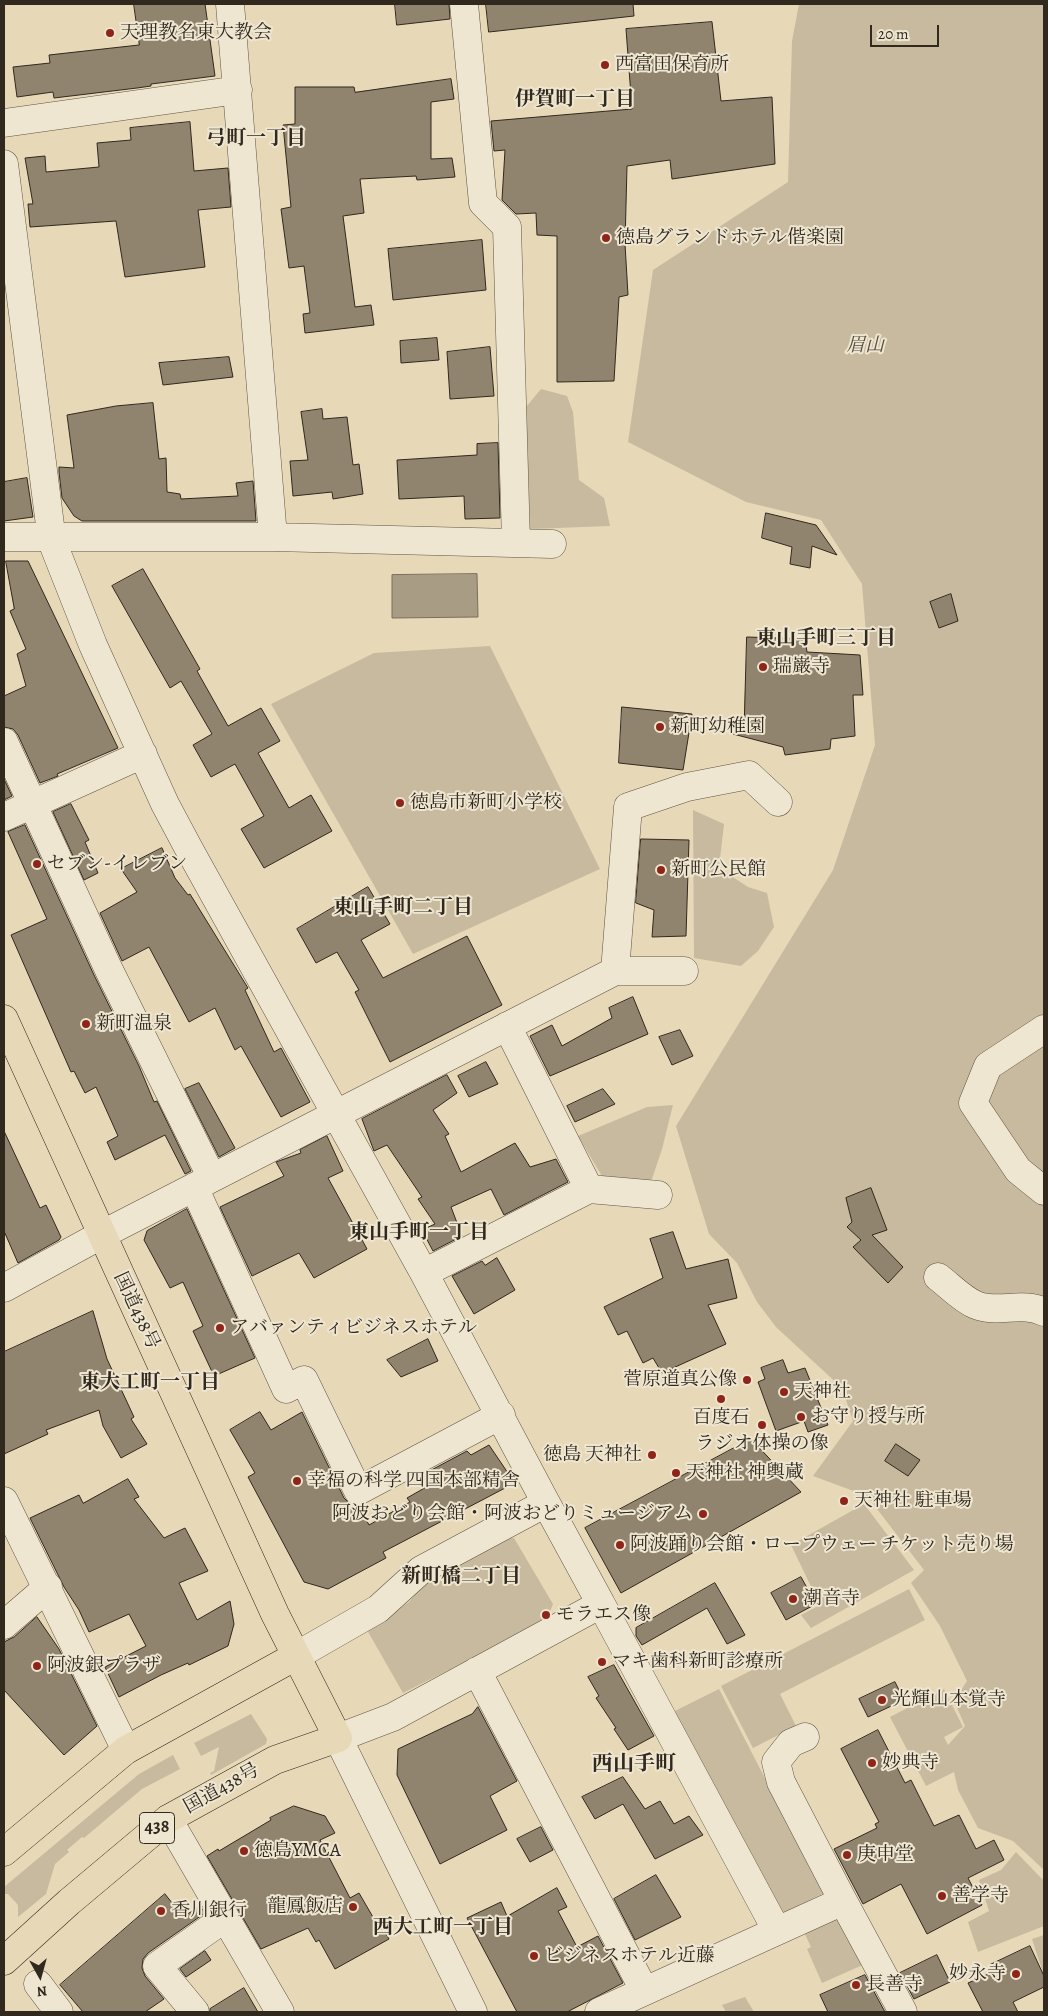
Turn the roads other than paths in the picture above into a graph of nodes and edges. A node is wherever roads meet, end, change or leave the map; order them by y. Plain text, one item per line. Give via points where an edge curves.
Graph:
1 (230, 4) edge
2 (464, 4) edge
3 (238, 90) junction
4 (4, 124) edge
5 (4, 164) edge
6 (4, 537) edge
7 (274, 537) junction
8 (52, 538) junction
9 (516, 542) junction
10 (552, 544) dead end
11 (4, 742) edge
12 (143, 754) junction
13 (778, 802) dead end
14 (33, 804) junction
15 (4, 817) edge
16 (684, 970) dead end
17 (615, 971) junction
18 (4, 1019) edge
19 (507, 1026) junction
20 (1044, 1029) edge
21 (337, 1114) junction
22 (203, 1183) junction
23 (589, 1189) junction
24 (1044, 1191) edge
25 (658, 1195) dead end
26 (101, 1235) junction
27 (424, 1273) junction
28 (938, 1277) dead end
29 (4, 1288) edge
30 (1044, 1312) edge
31 (501, 1415) junction
32 (4, 1501) edge
33 (546, 1503) junction
34 (48, 1587) junction
35 (601, 1604) junction
36 (4, 1625) edge
37 (296, 1656) junction
38 (477, 1670) junction
39 (804, 1737) dead end
40 (338, 1738) junction
41 (126, 1750) junction
42 (168, 1819) junction
43 (4, 1852) edge
44 (843, 1900) junction
45 (225, 1918) junction
46 (777, 1931) junction
47 (4, 1961) edge
48 (38, 1984) dead end
49 (644, 1990) junction
50 (59, 2012) edge
51 (195, 2012) edge
52 (280, 2012) edge
53 (473, 2012) edge
54 (599, 2012) edge
55 (903, 2012) edge

1 - 3 street
2 - 9 street via 483,203 507,227
3 - 4 street
3 - 7 street
5 - 8 street
6 - 8 street
7 - 8 street
7 - 9 street
8 - 12 street via 93,645
9 - 10 street
11 - 14 street
12 - 14 street
12 - 21 street via 189,849
13 - 17 street via 749,775 687,787 628,807
14 - 15 street
14 - 22 street
16 - 17 street
17 - 19 street
18 - 26 highway, 国道438号
19 - 21 street
19 - 23 street
20 - 24 street via 988,1066 973,1103 1018,1170
21 - 22 street
21 - 27 street
22 - 26 street
22 - 31 street via 286,1389 304,1380 358,1491
23 - 25 street
23 - 27 street
26 - 29 street
26 - 37 highway, 国道438号
27 - 31 street
28 - 30 street via 975,1305 1037,1308
31 - 33 street
32 - 34 street
33 - 35 street
33 - 37 street via 421,1570 378,1609
34 - 36 street
34 - 41 street
35 - 38 street
35 - 46 street
37 - 40 highway, 国道438号
37 - 41 highway
38 - 40 street via 393,1717
38 - 49 street
39 - 44 street via 791,1743 776,1762 781,1782
40 - 42 highway, 国道438号 / 438 via 275,1760
40 - 53 street
41 - 43 highway
42 - 45 street
42 - 47 highway, 国道438号 / 438
44 - 46 street
44 - 55 street
45 - 51 street via 156,1966
45 - 52 street
46 - 49 street
48 - 50 street
49 - 54 street

